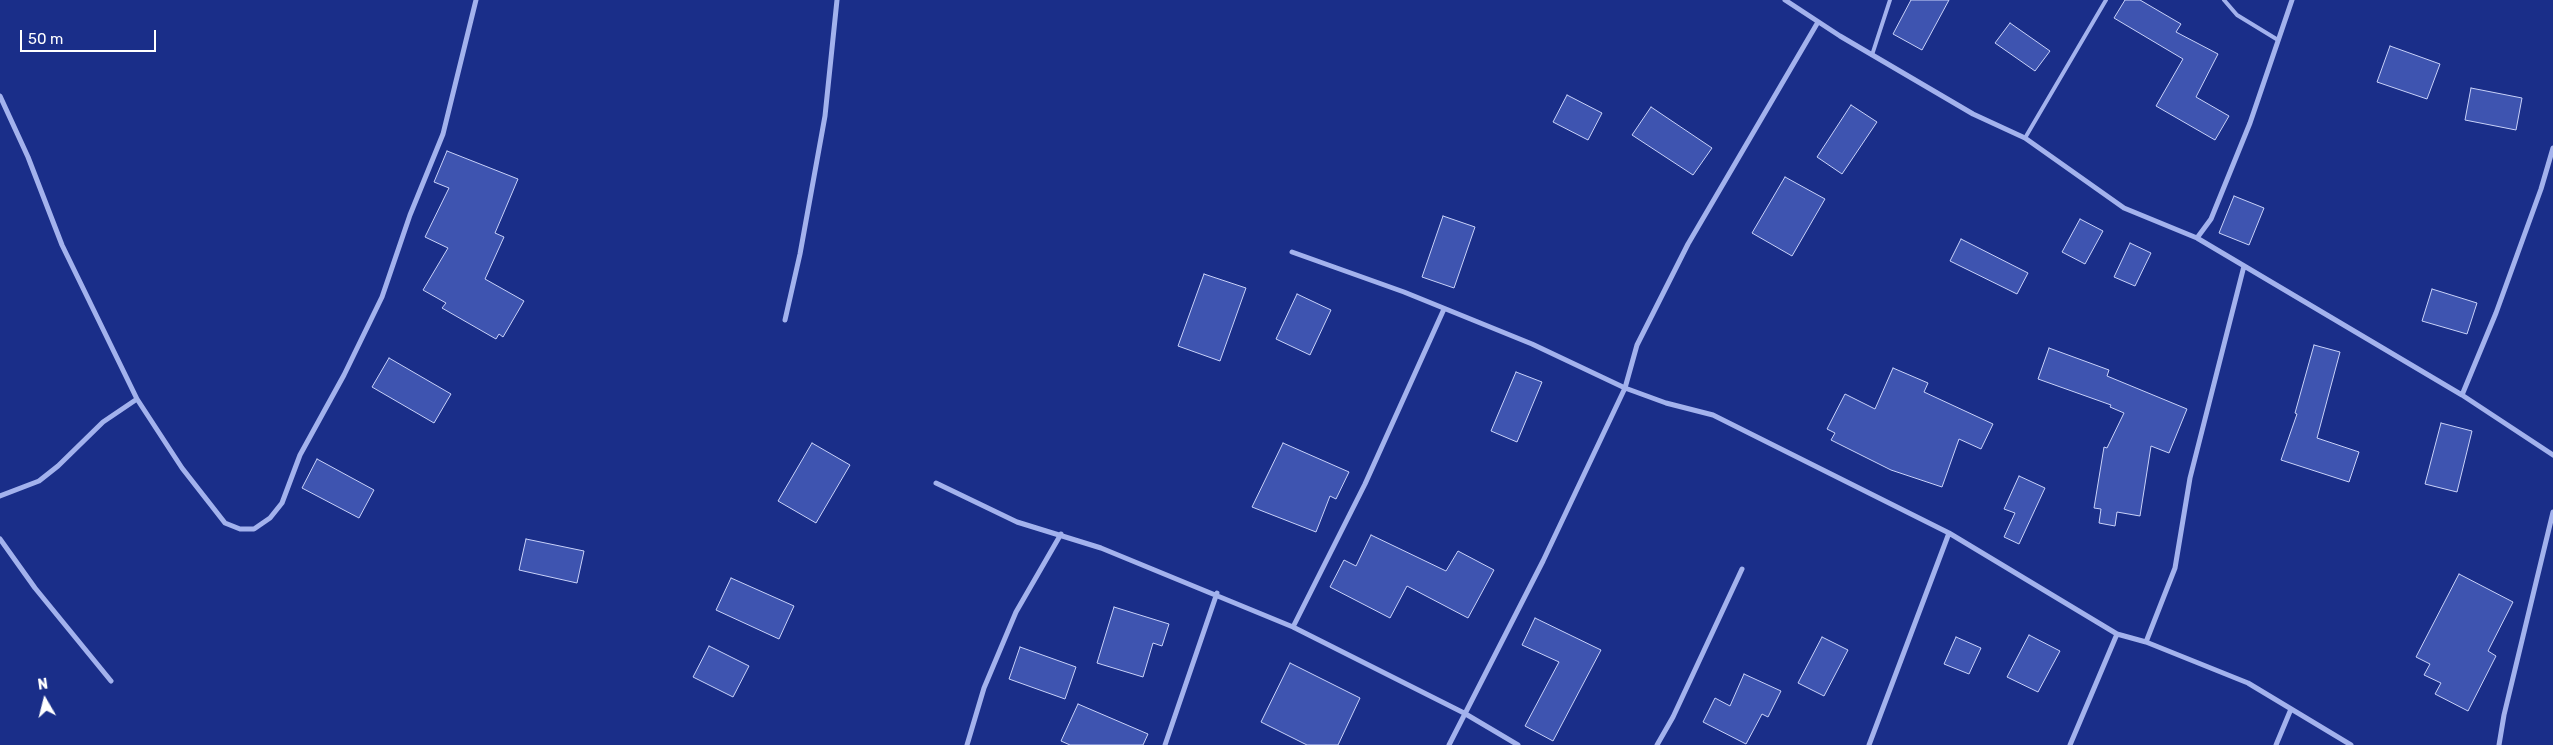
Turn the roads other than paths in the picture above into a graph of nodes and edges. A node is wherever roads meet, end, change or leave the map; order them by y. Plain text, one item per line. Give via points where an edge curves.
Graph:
1 (476, 0) edge
2 (837, 0) edge
3 (1785, 0) edge
4 (1890, 0) edge
5 (2106, 0) edge
6 (2224, 0) edge
7 (2292, 0) edge
8 (1818, 22) junction
9 (2278, 40) junction
10 (1872, 55) junction
11 (0, 96) edge
12 (2025, 138) junction
13 (2553, 148) edge
14 (2197, 238) junction
15 (1292, 252) dead end
16 (2244, 266) junction
17 (1444, 309) junction
18 (784, 320) dead end
19 (1624, 388) junction
20 (2462, 395) junction
21 (137, 399) junction
22 (2553, 455) edge
23 (936, 483) dead end
24 (0, 496) edge
25 (2553, 512) edge
26 (1949, 533) junction
27 (1061, 534) junction
28 (0, 539) edge
29 (1742, 569) dead end
30 (1217, 593) junction
31 (1294, 626) junction
32 (2117, 634) junction
33 (2146, 642) junction
34 (111, 681) dead end
35 (2291, 708) junction
36 (1464, 714) junction
37 (967, 745) edge
38 (1165, 745) edge
39 (1450, 745) edge
40 (1518, 745) edge
41 (1657, 745) edge
42 (1869, 745) edge
43 (2070, 745) edge
44 (2276, 745) edge
45 (2351, 745) edge
46 (2499, 745) edge

1 - 21 street via 443,134 410,214 382,297 300,455 282,503 270,518 254,529 240,529 225,523 182,468
2 - 18 street via 825,116 800,254
3 - 8 street
4 - 10 lane
5 - 12 lane
6 - 9 lane via 2237,15
7 - 9 street
8 - 10 street
8 - 19 street via 1688,244 1637,345
9 - 14 street via 2250,123 2211,219
10 - 12 street via 1973,114
11 - 21 street via 62,245
12 - 14 street via 2124,208
13 - 20 street via 2499,304
14 - 16 street
15 - 17 street
16 - 20 street
16 - 33 street via 2190,478 2175,568
17 - 19 street via 1532,344
17 - 31 street via 1365,484
19 - 26 street via 1666,403 1713,414
19 - 36 street via 1543,561
20 - 22 street
21 - 24 street via 103,422 39,481
23 - 27 street via 1017,522
25 - 46 street
26 - 32 street
26 - 42 street
27 - 30 street
27 - 37 street via 1016,612 984,688
28 - 34 street via 35,588
29 - 41 street
30 - 31 street
30 - 38 street
31 - 36 street
32 - 33 street
32 - 43 street
33 - 35 street via 2248,683
35 - 44 street
35 - 45 street
36 - 39 street
36 - 40 street

